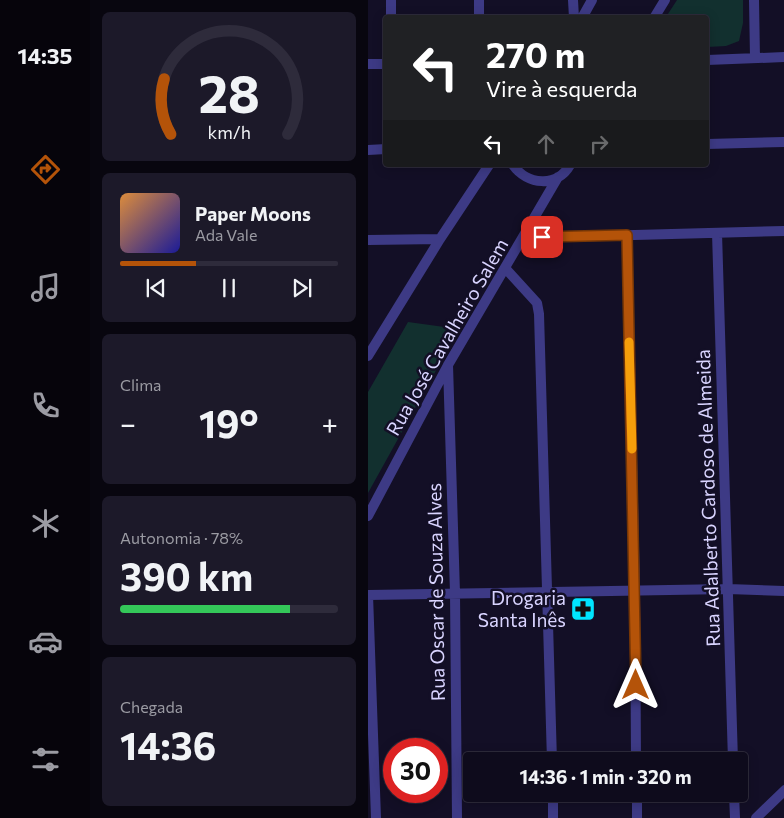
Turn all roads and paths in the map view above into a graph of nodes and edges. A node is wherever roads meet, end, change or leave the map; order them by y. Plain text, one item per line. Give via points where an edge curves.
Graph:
1 (391, 0) edge
2 (479, 0) edge
3 (573, 0) edge
4 (592, 0) edge
5 (665, 0) edge
6 (754, 0) edge
7 (391, 15) edge
8 (480, 15) edge
9 (574, 15) edge
10 (584, 15) edge
11 (656, 15) edge
12 (784, 57) edge
13 (755, 58) junction
14 (709, 60) edge
15 (368, 64) edge
16 (383, 64) edge
17 (784, 142) edge
18 (709, 144) edge
19 (383, 149) edge
20 (368, 150) edge
21 (488, 167) edge
22 (515, 167) edge
23 (568, 167) edge
24 (558, 177) junction
25 (784, 231) edge
26 (717, 233) junction
27 (627, 235) junction
28 (524, 238) junction
29 (440, 239) junction
30 (368, 240) edge
31 (506, 269) junction
32 (368, 356) edge
33 (448, 365) junction
34 (368, 516) edge
35 (728, 589) junction
36 (635, 590) junction
37 (547, 591) junction
38 (784, 591) edge
39 (455, 592) junction
40 (368, 595) edge
41 (552, 752) edge
42 (636, 752) edge
43 (733, 752) edge
44 (784, 790) edge
45 (553, 802) edge
46 (636, 802) edge
47 (734, 802) edge
48 (376, 818) edge
49 (457, 818) edge
50 (553, 818) edge
51 (637, 818) edge
52 (735, 818) edge
53 (756, 818) edge

1 - 7 street
2 - 8 street
3 - 9 street
4 - 10 street
5 - 11 street
6 - 13 street
12 - 13 street
13 - 14 street
15 - 16 street
17 - 18 street
19 - 20 street
21 - 29 street
22 - 24 street via 532,180 546,181
23 - 24 street, Rua José Cavalheiro Salem
24 - 28 street, Rua José Cavalheiro Salem
25 - 26 street
26 - 27 street
26 - 35 street, Rua Adalberto Cardoso de Almeida
27 - 28 street
27 - 36 street
28 - 31 street, Rua José Cavalheiro Salem
29 - 30 street
29 - 32 street
31 - 33 street, Rua José Cavalheiro Salem
31 - 37 street via 538,303
33 - 34 street, Rua José Cavalheiro Salem
33 - 39 street, Rua Oscar de Souza Alves
35 - 36 street
35 - 38 street
35 - 43 street, Rua Adalberto Cardoso de Almeida
36 - 37 street
36 - 42 street
37 - 39 street
37 - 41 street
39 - 40 street
39 - 49 street, Rua Oscar de Souza Alves
40 - 48 street
44 - 53 street
45 - 50 street
46 - 51 street
47 - 52 street

